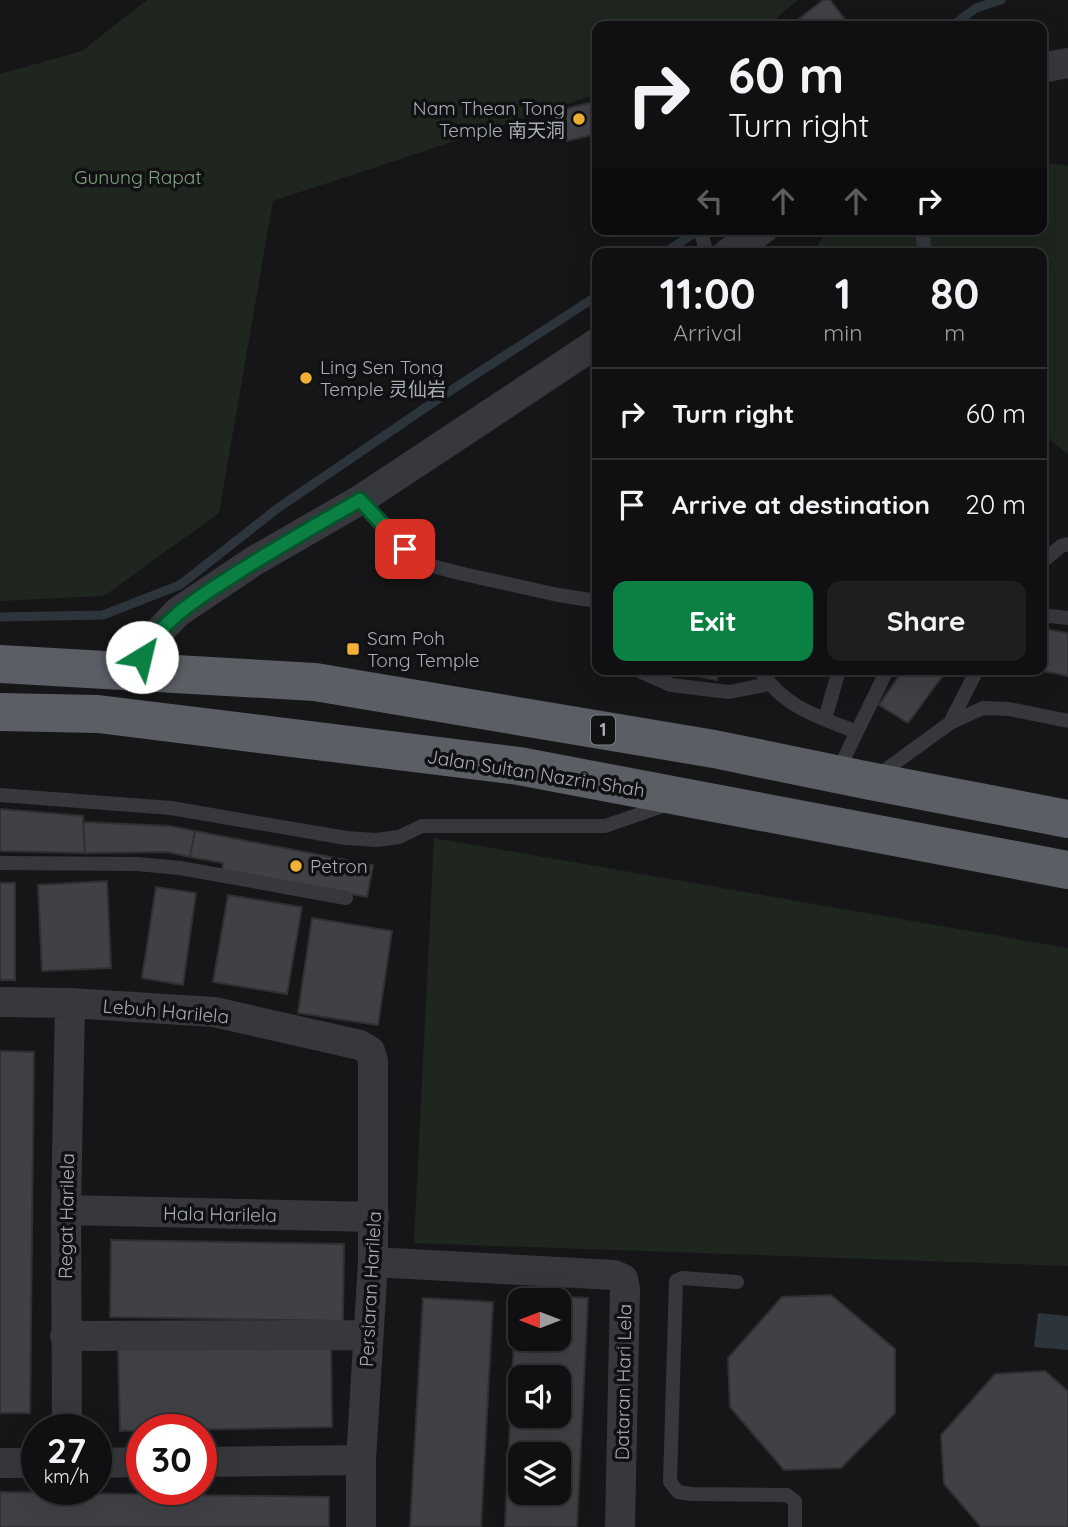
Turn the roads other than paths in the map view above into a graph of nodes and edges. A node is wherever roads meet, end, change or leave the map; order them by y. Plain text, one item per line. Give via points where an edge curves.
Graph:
1 (1068, 63) edge
2 (1047, 67) edge
3 (750, 235) edge
4 (722, 248) edge
5 (592, 346) edge
6 (360, 500) junction
7 (1068, 544) edge
8 (1047, 558) edge
9 (592, 600) edge
10 (1047, 616) edge
11 (1068, 618) edge
12 (0, 663) edge
13 (133, 672) junction
14 (648, 675) edge
15 (763, 675) edge
16 (838, 675) edge
17 (885, 675) edge
18 (974, 675) edge
19 (769, 684) junction
20 (0, 712) edge
21 (825, 719) junction
22 (1068, 721) edge
23 (950, 723) junction
24 (857, 732) junction
25 (853, 778) junction
26 (0, 794) edge
27 (687, 798) junction
28 (1068, 819) edge
29 (0, 863) edge
30 (1068, 870) edge
31 (346, 898) dead end
32 (0, 1002) edge
33 (70, 1003) junction
34 (370, 1051) joint
35 (66, 1210) junction
36 (374, 1217) junction
37 (373, 1262) junction
38 (737, 1282) dead end
39 (368, 1335) junction
40 (65, 1336) junction
41 (67, 1414) edge
42 (361, 1460) junction
43 (217, 1462) edge
44 (0, 1463) edge
45 (21, 1463) edge
46 (361, 1527) edge
47 (620, 1527) edge
48 (795, 1527) edge

1 - 2 street
3 - 4 street
5 - 6 street
6 - 9 lane via 421,563
6 - 13 street via 254,561 178,612 150,641
7 - 8 lane
10 - 11 lane
12 - 13 highway, 1
13 - 25 highway, 1 via 315,682 714,749
14 - 19 lane via 671,685 729,692
15 - 19 lane
16 - 21 lane
17 - 24 lane
18 - 23 lane
19 - 21 lane via 800,709
20 - 27 highway, Jalan Sultan Nazrin Shah via 98,714 293,737 519,766
21 - 24 lane
22 - 23 lane via 983,708
23 - 25 lane
24 - 25 lane
25 - 28 highway, 1
26 - 27 lane via 171,808 376,839 398,837 422,826 605,826
27 - 30 highway, Jalan Sultan Nazrin Shah
29 - 31 lane via 180,867
32 - 33 street, Lebuh Harilela
33 - 34 street, Lebuh Harilela via 214,1012
33 - 35 street, Regat Harilela
34 - 36 street, Persiaran Harilela
35 - 36 street, Hala Harilela
35 - 40 street, Regat Harilela
36 - 37 street, Persiaran Harilela
37 - 39 street, Persiaran Harilela
37 - 47 street, Dataran Hari Lela via 623,1279
38 - 48 lane via 676,1280 670,1482 678,1492 692,1494 787,1496 795,1501
39 - 40 street
39 - 42 street, Persiaran Harilela
40 - 41 street, Regat Harilela
42 - 43 street
42 - 46 street, Persiaran Harilela
44 - 45 street

